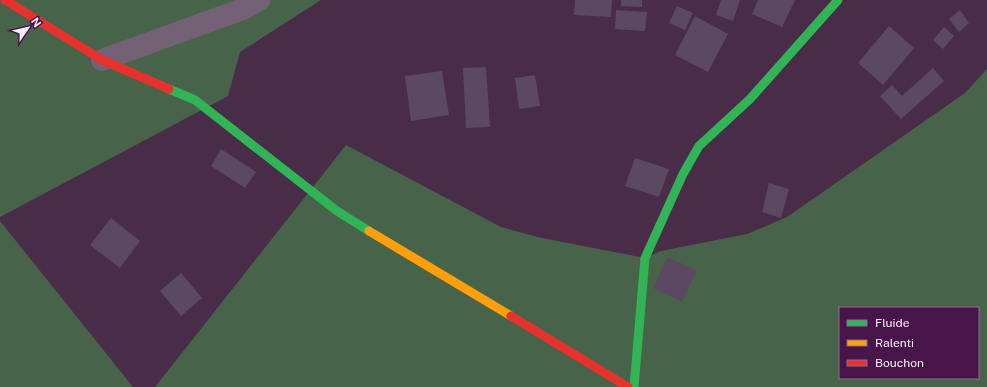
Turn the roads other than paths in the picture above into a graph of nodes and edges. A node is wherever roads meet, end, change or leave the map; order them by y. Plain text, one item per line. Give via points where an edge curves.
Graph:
1 (5, 0) edge
2 (259, 0) edge
3 (838, 0) edge
4 (102, 60) junction
5 (628, 387) edge
6 (634, 387) edge

1 - 4 street
2 - 4 street via 243,9
3 - 6 street via 750,99 699,146 683,174 645,258
4 - 5 street via 195,100 336,211

